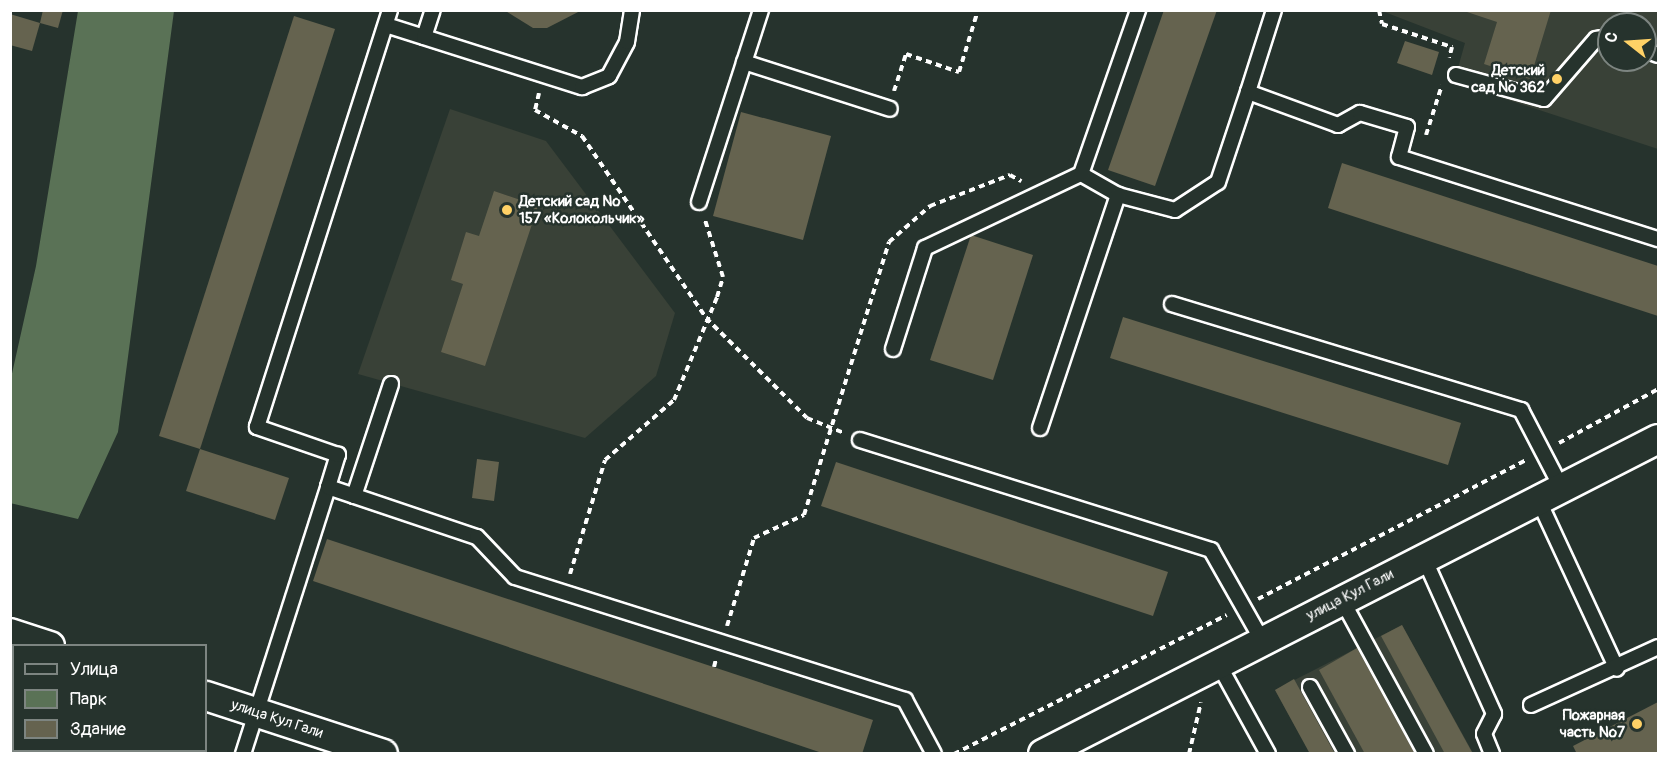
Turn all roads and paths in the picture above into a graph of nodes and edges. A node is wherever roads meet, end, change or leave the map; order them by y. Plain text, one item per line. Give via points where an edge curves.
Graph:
1 (390, 10) edge
2 (433, 10) edge
3 (632, 10) edge
4 (761, 10) edge
5 (978, 10) edge
6 (1137, 10) edge
7 (1274, 10) edge
8 (1379, 10) edge
9 (386, 25) junction
10 (424, 37) junction
11 (1597, 39) edge
12 (744, 62) junction
13 (544, 75) junction
14 (1448, 75) junction
15 (1248, 92) junction
16 (890, 109) joint
17 (1415, 162) junction
18 (1081, 174) junction
19 (1118, 195) junction
20 (699, 202) joint
21 (1659, 240) edge
22 (1173, 304) dead end
23 (706, 318) junction
24 (893, 349) dead end
25 (391, 384) dead end
26 (1659, 389) edge
27 (1041, 428) dead end
28 (833, 429) junction
29 (1659, 439) edge
30 (860, 440) joint
31 (1543, 451) junction
32 (328, 487) junction
33 (1550, 493) junction
34 (354, 496) junction
35 (1424, 558) junction
36 (564, 592) junction
37 (1342, 600) junction
38 (1243, 607) junction
39 (1262, 640) junction
40 (722, 642) junction
41 (1659, 647) edge
42 (1218, 663) junction
43 (714, 667) dead end
44 (1617, 669) junction
45 (1192, 677) junction
46 (1310, 687) dead end
47 (207, 696) edge
48 (1531, 705) dead end
49 (257, 712) junction
50 (243, 753) edge
51 (383, 753) edge
52 (934, 753) edge
53 (954, 753) edge
54 (1043, 753) edge
55 (1189, 753) edge
56 (1268, 753) edge
57 (1347, 753) edge
58 (1426, 753) edge
59 (1492, 753) edge

1 - 9 lane
2 - 10 lane
3 - 13 lane via 627,42 609,76 582,87
4 - 12 lane
5 - 16 path via 959,72 906,54
6 - 18 lane
7 - 15 lane
8 - 14 path via 1382,24 1452,47
9 - 10 lane
9 - 32 lane via 257,427 338,455
10 - 13 lane
11 - 14 lane via 1544,99
12 - 16 lane
12 - 20 lane
13 - 23 path via 535,110 582,136
14 - 17 path
15 - 17 lane via 1338,125 1360,113 1407,128 1399,157
15 - 19 lane via 1218,182 1175,210
17 - 21 lane
18 - 19 lane
18 - 24 lane via 925,248
19 - 27 lane
20 - 23 path via 723,277
22 - 31 lane via 1521,410
23 - 28 path via 807,418
23 - 36 path via 674,400 605,460
25 - 34 lane
26 - 31 path
28 - 30 path
28 - 40 path via 804,515 754,538
29 - 33 street, улица Кул Гали
30 - 38 lane via 1211,550
31 - 33 lane
31 - 38 path
32 - 34 lane
32 - 49 lane
33 - 35 street, улица Кул Гали
33 - 44 lane
34 - 36 lane via 477,537 515,577
35 - 37 street, улица Кул Гали
35 - 59 lane via 1494,714 1484,734
36 - 40 lane
37 - 39 street, улица Кул Гали
37 - 58 lane
38 - 39 lane
38 - 53 path
39 - 42 street, улица Кул Гали
40 - 43 path
40 - 52 lane via 905,700
41 - 44 lane
42 - 45 street, улица Кул Гали
42 - 56 lane
44 - 48 lane
45 - 54 street, улица Кул Гали
45 - 55 path via 1201,704
46 - 57 lane
47 - 49 street, улица Кул Гали
49 - 50 lane
49 - 51 street, улица Кул Гали

